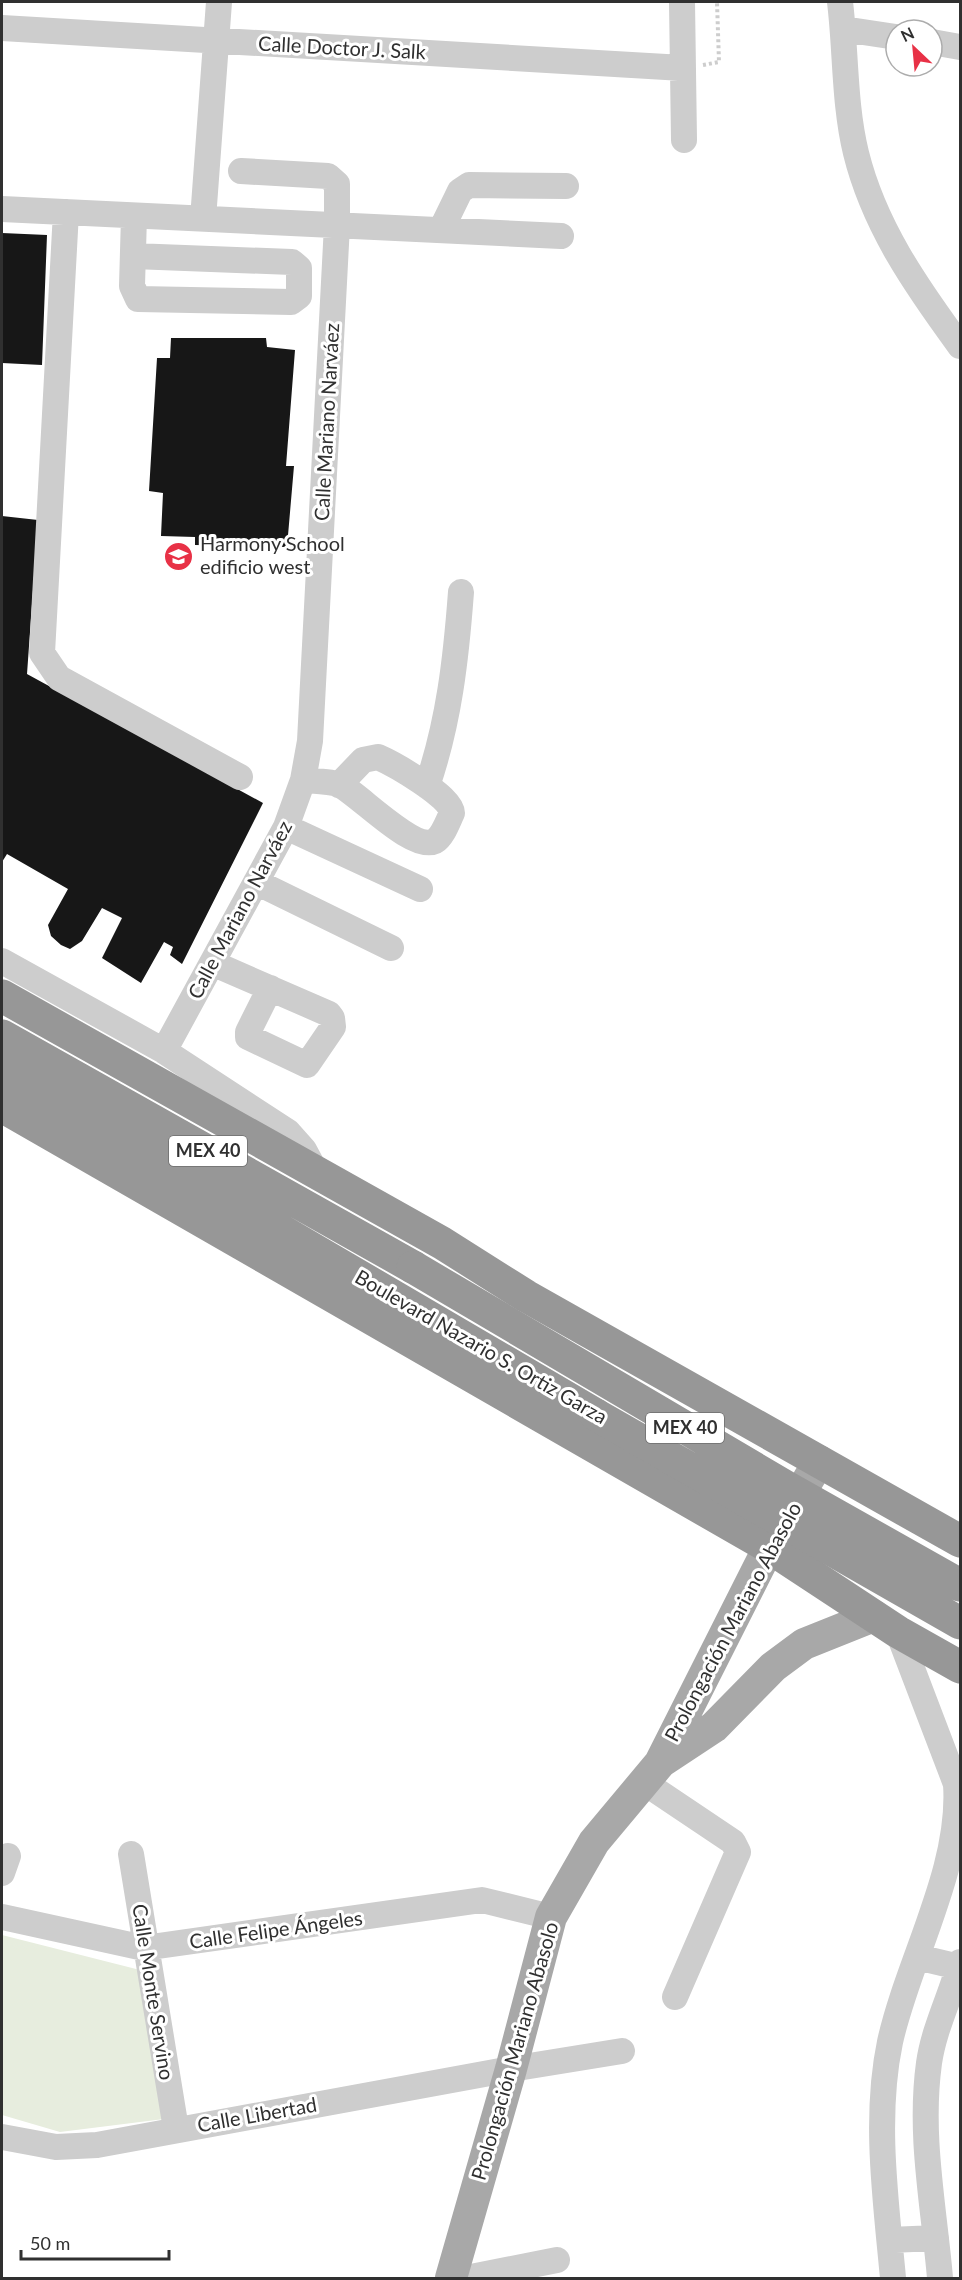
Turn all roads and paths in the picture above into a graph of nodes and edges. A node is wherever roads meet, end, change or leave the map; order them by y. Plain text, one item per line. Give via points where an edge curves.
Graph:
1 (219, 2) edge
2 (682, 2) edge
3 (717, 2) edge
4 (840, 2) edge
5 (2, 28) edge
6 (843, 29) junction
7 (884, 35) edge
8 (216, 41) junction
9 (944, 44) edge
10 (960, 47) edge
11 (683, 68) junction
12 (684, 140) dead end
13 (241, 171) dead end
14 (566, 186) dead end
15 (2, 209) edge
16 (66, 212) junction
17 (134, 216) junction
18 (203, 219) junction
19 (337, 225) junction
20 (441, 231) junction
21 (561, 236) dead end
22 (133, 256) junction
23 (960, 346) edge
24 (461, 592) dead end
25 (240, 777) dead end
26 (303, 780) junction
27 (339, 784) junction
28 (427, 786) junction
29 (286, 827) junction
30 (256, 882) junction
31 (420, 889) dead end
32 (391, 948) dead end
33 (2, 961) edge
34 (212, 963) junction
35 (270, 988) dead end
36 (2, 996) edge
37 (2, 1036) edge
38 (164, 1051) junction
39 (2, 1072) edge
40 (12, 1112) edge
41 (87, 1120) junction
42 (317, 1174) junction
43 (252, 1175) junction
44 (526, 1296) junction
45 (819, 1461) junction
46 (960, 1541) edge
47 (769, 1547) junction
48 (960, 1585) edge
49 (960, 1623) edge
50 (886, 1624) junction
51 (960, 1667) edge
52 (652, 1773) junction
53 (958, 1784) edge
54 (131, 1854) dead end
55 (955, 1866) edge
56 (2, 1917) edge
57 (551, 1917) junction
58 (144, 1948) junction
59 (917, 1957) junction
60 (960, 1965) edge
61 (675, 1997) dead end
62 (622, 2051) dead end
63 (511, 2068) junction
64 (176, 2129) junction
65 (2, 2137) edge
66 (885, 2161) junction
67 (926, 2163) junction
68 (936, 2238) junction
69 (890, 2240) junction
70 (557, 2260) dead end
71 (451, 2278) edge
72 (465, 2278) edge
73 (893, 2278) edge
74 (940, 2278) edge

1 - 8 street
2 - 11 street
3 - 11 path via 719,62
4 - 6 street
5 - 8 street, Calle Doctor J. Salk
6 - 7 street
6 - 23 street via 856,152 869,192 886,234 917,288
8 - 11 street, Calle Doctor J. Salk
8 - 18 street
9 - 10 street
11 - 12 street
13 - 19 street, Calle Mariano Narváez via 332,178 337,184
14 - 20 street via 469,185 460,191
15 - 16 street
16 - 17 street
16 - 25 street via 42,653 59,678
17 - 18 street
17 - 22 street
18 - 19 street
19 - 20 street
19 - 26 street, Calle Mariano Narváez via 310,741
20 - 21 street
22 - 22 street via 132,286 138,298 291,302 299,296 299,268 292,262
24 - 28 street via 450,702
26 - 27 street
26 - 29 street, Calle Mariano Narváez
27 - 28 street via 363,760 378,758
27 - 28 street via 399,829 429,843 439,838 452,808
29 - 30 street, Calle Mariano Narváez
29 - 31 street
30 - 32 street
30 - 34 street, Calle Mariano Narváez
33 - 38 street
34 - 35 street
34 - 38 street, Calle Mariano Narváez
36 - 42 highway
37 - 43 highway, Boulevard Nazario S. Ortiz Garza / MEX 40
38 - 42 street via 288,1132
39 - 41 highway, Boulevard Nazario S. Ortiz Garza / MEX 40
40 - 41 highway
40 - 47 highway
41 - 49 highway, Boulevard Nazario S. Ortiz Garza / MEX 40, bridge
42 - 44 highway
43 - 44 highway via 319,1196 490,1282
43 - 48 highway, Boulevard Nazario S. Ortiz Garza / MEX 40, bridge
44 - 45 highway
45 - 46 highway
45 - 47 main road, Prolongación Mariano Abasolo
47 - 50 highway
47 - 52 main road, Prolongación Mariano Abasolo
50 - 51 highway
50 - 52 main road via 804,1644 773,1667 714,1727
50 - 53 street
52 - 57 main road, Prolongación Mariano Abasolo via 594,1842
52 - 61 street via 733,1842 738,1851
53 - 55 street
54 - 58 street, Calle Monte Servino
55 - 59 street
56 - 58 street, Calle Felipe Ángeles
57 - 58 street, Calle Felipe Ángeles via 482,1900
57 - 63 main road, Prolongación Mariano Abasolo
58 - 64 street, Calle Monte Servino
59 - 60 street
59 - 66 street via 890,2042 883,2093
60 - 67 street via 929,2062
62 - 63 street, Calle Libertad
63 - 64 street, Calle Libertad
63 - 71 main road, Prolongación Mariano Abasolo
64 - 65 street, Calle Libertad via 97,2145 56,2147
66 - 67 street
66 - 69 street
67 - 68 street
68 - 69 street
68 - 74 street
69 - 73 street
70 - 72 street

